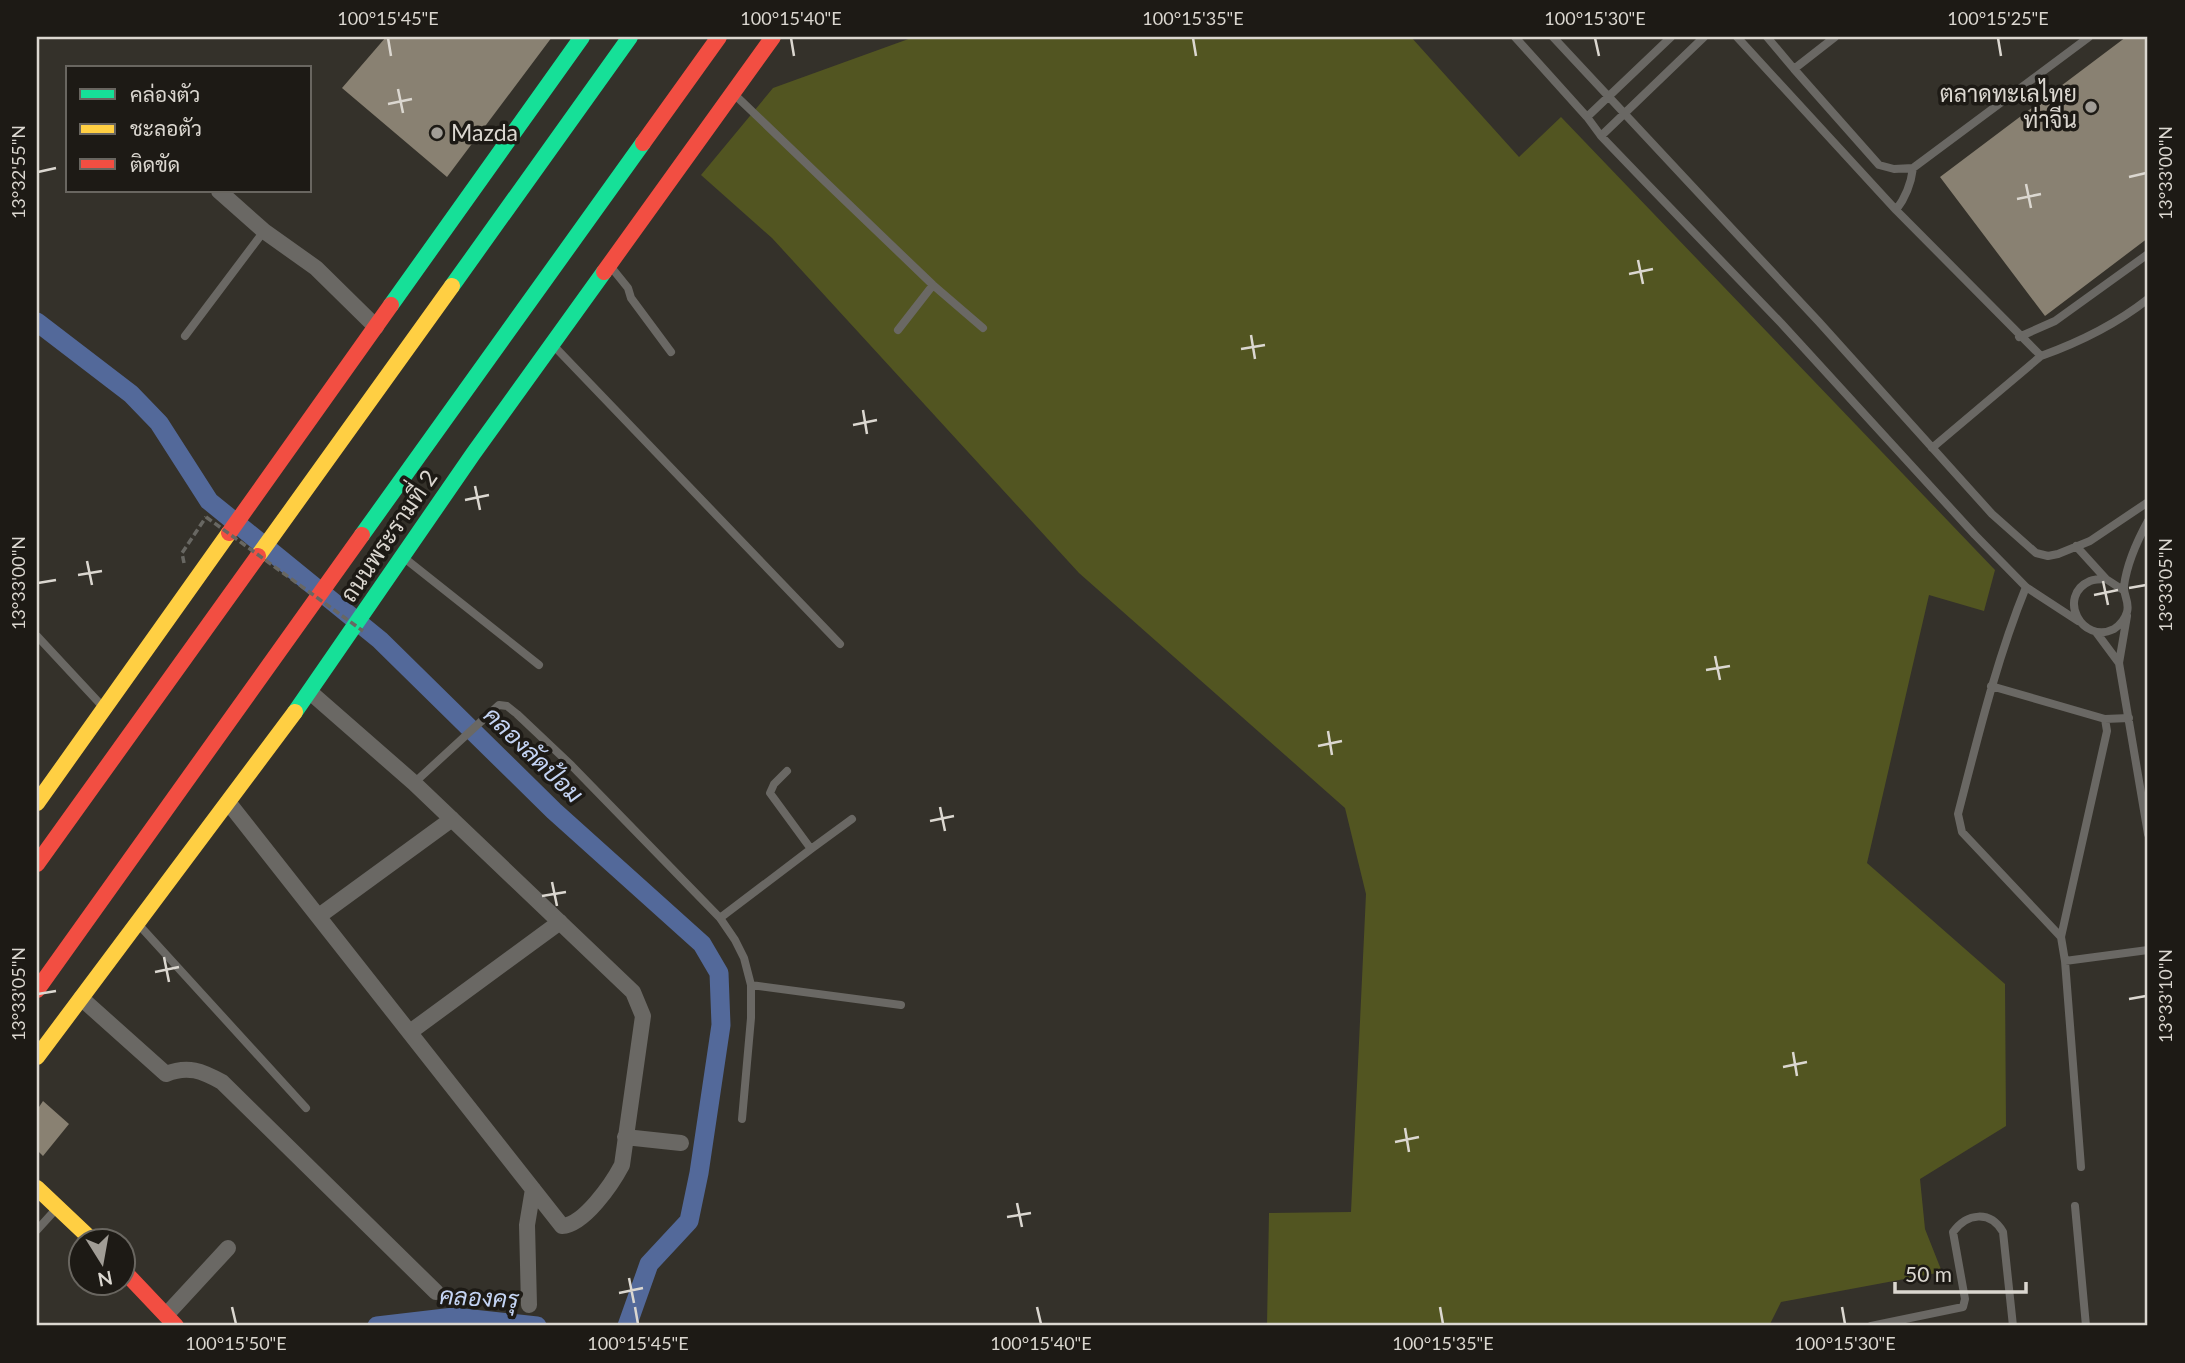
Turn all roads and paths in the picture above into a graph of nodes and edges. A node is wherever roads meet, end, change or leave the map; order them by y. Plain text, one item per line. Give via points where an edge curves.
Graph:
1 (582, 37) edge
2 (630, 37) edge
3 (719, 37) edge
4 (773, 37) edge
5 (1515, 37) edge
6 (1553, 37) edge
7 (1671, 37) edge
8 (1704, 37) edge
9 (1737, 37) edge
10 (1767, 37) edge
11 (1835, 37) edge
12 (2089, 37) edge
13 (1794, 69) junction
14 (733, 93) junction
15 (1608, 96) junction
16 (1623, 114) junction
17 (1587, 117) junction
18 (1601, 136) junction
19 (1913, 168) junction
20 (220, 192) edge
21 (1896, 210) junction
22 (264, 231) junction
23 (2148, 254) edge
24 (609, 265) junction
25 (933, 285) junction
26 (2148, 299) edge
27 (376, 327) junction
28 (983, 328) dead end
29 (898, 330) dead end
30 (185, 336) dead end
31 (2019, 337) junction
32 (553, 345) junction
33 (671, 352) dead end
34 (2041, 356) junction
35 (1932, 447) junction
36 (2148, 502) edge
37 (206, 517) dead end
38 (2148, 521) edge
39 (2076, 546) junction
40 (403, 557) junction
41 (2106, 579) junction
42 (237, 585) junction
43 (2026, 587) junction
44 (2123, 590) junction
45 (2128, 610) junction
46 (2078, 621) junction
47 (363, 631) dead end
48 (2096, 632) junction
49 (37, 636) edge
50 (840, 644) dead end
51 (2119, 663) junction
52 (539, 665) dead end
53 (1991, 686) junction
54 (310, 692) junction
55 (104, 708) junction
56 (2129, 718) junction
57 (2105, 719) junction
58 (787, 771) dead end
59 (414, 783) junction
60 (228, 802) junction
61 (37, 803) edge
62 (452, 819) junction
63 (852, 819) dead end
64 (2148, 834) edge
65 (37, 839) edge
66 (811, 849) junction
67 (37, 864) edge
68 (319, 916) junction
69 (720, 918) junction
70 (560, 922) junction
71 (137, 923) junction
72 (2061, 937) junction
73 (2148, 950) edge
74 (2066, 961) junction
75 (751, 985) junction
76 (37, 990) edge
77 (81, 998) junction
78 (901, 1005) dead end
79 (410, 1032) junction
80 (37, 1057) edge
81 (306, 1108) dead end
82 (742, 1119) dead end
83 (625, 1137) junction
84 (681, 1143) dead end
85 (2081, 1167) dead end
86 (37, 1188) edge
87 (533, 1189) junction
88 (2075, 1206) dead end
89 (57, 1208) junction
90 (76, 1226) edge
91 (37, 1230) edge
92 (228, 1248) dead end
93 (136, 1283) edge
94 (436, 1292) dead end
95 (529, 1305) dead end
96 (172, 1320) edge
97 (1871, 1326) edge
98 (2013, 1326) edge
99 (2086, 1326) edge

1 - 27 main road
2 - 42 main road
3 - 76 main road, ถนนพระรามที่ 2
4 - 14 main road, ถนนพระรามที่ 2
5 - 17 lane
6 - 15 lane
7 - 15 lane
8 - 16 lane
9 - 21 lane
10 - 13 lane
11 - 13 lane
12 - 19 lane
13 - 19 lane via 1879,165
14 - 24 main road, ถนนพระรามที่ 2
14 - 25 lane
15 - 16 lane
15 - 17 lane
16 - 18 lane
16 - 35 lane
17 - 18 lane
18 - 43 lane
19 - 21 lane via 1904,200
20 - 22 street
21 - 31 lane
22 - 27 street via 316,268
22 - 30 lane
23 - 31 lane via 2055,321
24 - 32 main road, ถนนพระรามที่ 2
24 - 33 lane
25 - 28 lane
25 - 29 lane
26 - 34 lane via 2077,344
27 - 55 main road
31 - 34 lane
32 - 40 main road, ถนนพระรามที่ 2
32 - 50 lane
34 - 35 lane
35 - 39 lane via 2036,553 2048,556
36 - 39 lane
37 - 47 path, bridge
38 - 44 lane via 2130,559
39 - 41 lane
40 - 52 lane
40 - 54 main road, ถนนพระรามที่ 2
41 - 44 lane
41 - 46 lane via 2085,583 2077,592 2073,612
42 - 65 main road
42 - 67 main road
43 - 46 lane
43 - 53 lane
44 - 45 lane
45 - 48 lane via 2116,628
45 - 51 lane
46 - 48 lane
48 - 51 lane
49 - 55 lane
51 - 56 lane
53 - 57 lane
53 - 72 lane via 1959,824
54 - 59 street
54 - 60 main road, ถนนพระรามที่ 2
55 - 61 main road
56 - 57 lane
56 - 64 lane
57 - 72 lane via 2107,731
58 - 66 lane via 770,793
59 - 62 street
59 - 69 lane via 499,705 507,706
60 - 68 street
60 - 71 main road, ถนนพระรามที่ 2
62 - 68 street
62 - 70 street
63 - 66 lane
66 - 69 lane
68 - 79 street
69 - 75 lane via 744,958
70 - 79 street
70 - 83 street via 639,1002 643,1017
71 - 77 main road, ถนนพระรามที่ 2
71 - 81 lane
72 - 74 lane
73 - 74 lane
74 - 85 lane
75 - 78 lane
75 - 82 lane
77 - 80 main road, ถนนพระรามที่ 2
77 - 94 street via 166,1074 193,1069 222,1082
79 - 87 street
83 - 84 street
83 - 87 street via 622,1165 612,1184 570,1226 562,1226
86 - 89 main road
87 - 95 street via 527,1225
88 - 99 lane
89 - 90 main road
89 - 91 lane
92 - 96 street
93 - 96 main road
97 - 98 lane via 1963,1307 1953,1232 1966,1219 1986,1216 2003,1232

